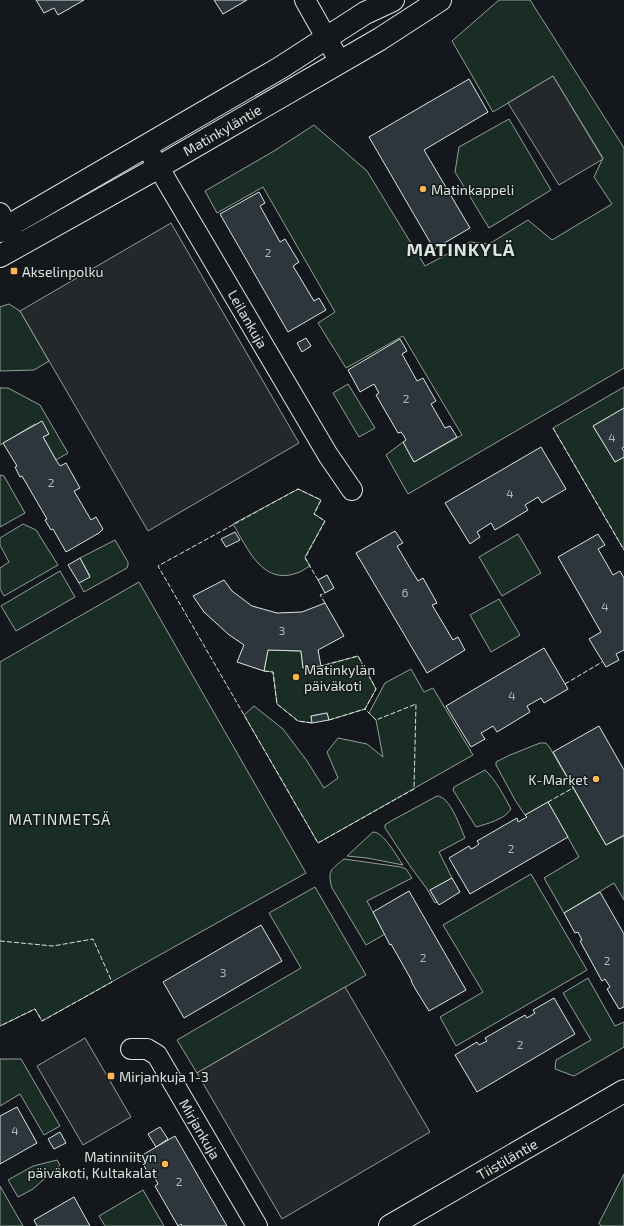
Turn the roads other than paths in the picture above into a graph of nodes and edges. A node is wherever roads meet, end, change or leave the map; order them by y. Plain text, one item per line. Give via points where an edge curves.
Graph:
1 (305, 0) edge
2 (393, 0) edge
3 (440, 0) edge
4 (326, 38) junction
5 (340, 62) junction
6 (146, 146) junction
7 (159, 167) junction
8 (3, 224) edge
9 (9, 251) edge
10 (352, 490) dead end
11 (131, 1049) dead end
12 (624, 1091) edge
13 (257, 1226) edge
14 (390, 1226) edge

1 - 4 street
2 - 4 main road, Matinkyläntie
3 - 5 main road, Matinkyläntie
4 - 5 street
4 - 6 main road, Matinkyläntie via 280,68
5 - 7 main road, Matinkyläntie
6 - 7 street, Leilankuja
6 - 8 main road, Matinkyläntie
7 - 9 main road, Matinkyläntie
7 - 10 street, Leilankuja via 328,455
8 - 9 street
11 - 13 street, Mirjankuja via 147,1049 157,1055
12 - 14 main road, Tiistiläntie

